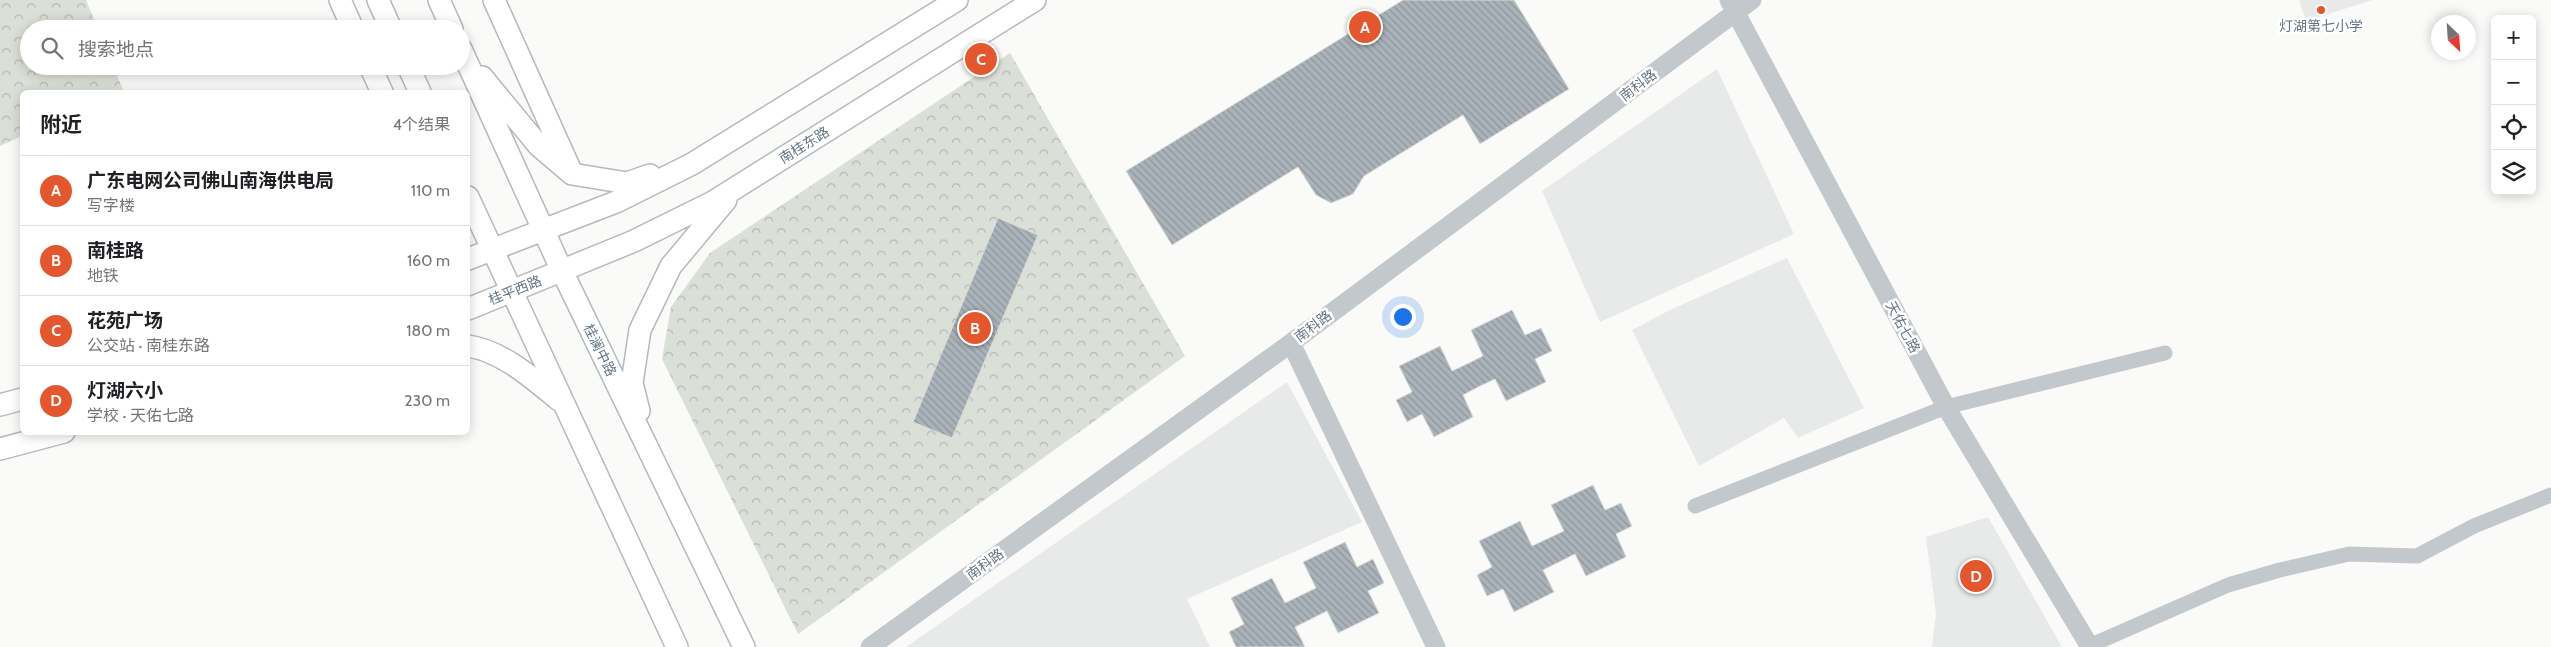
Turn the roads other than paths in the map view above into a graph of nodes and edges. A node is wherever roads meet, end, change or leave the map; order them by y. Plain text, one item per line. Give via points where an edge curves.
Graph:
1 (340, 0) edge
2 (378, 0) edge
3 (439, 0) edge
4 (494, 0) edge
5 (957, 0) edge
6 (1035, 0) edge
7 (1752, 0) edge
8 (1732, 6) edge
9 (349, 20) edge
10 (387, 20) edge
11 (448, 20) edge
12 (470, 61) edge
13 (470, 68) edge
14 (374, 75) edge
15 (412, 75) edge
16 (381, 90) edge
17 (419, 90) edge
18 (704, 156) junction
19 (572, 174) junction
20 (737, 187) junction
21 (470, 200) edge
22 (543, 231) junction
23 (492, 250) junction
24 (470, 258) edge
25 (562, 271) junction
26 (511, 292) junction
27 (470, 308) edge
28 (1291, 343) junction
29 (470, 346) edge
30 (2165, 353) dead end
31 (20, 400) edge
32 (562, 403) junction
33 (0, 405) edge
34 (1946, 407) junction
35 (53, 435) edge
36 (0, 449) edge
37 (648, 449) junction
38 (2551, 495) edge
39 (1695, 506) dead end
40 (2089, 646) edge
41 (677, 647) edge
42 (744, 647) edge
43 (870, 647) edge
44 (1436, 647) edge

1 - 9 main road
2 - 10 main road
3 - 11 main road
4 - 19 main road
5 - 18 main road
6 - 20 main road, 南桂东路
7 - 8 street, 南科路
8 - 28 street, 南科路
8 - 34 street, 天佑七路
12 - 19 main road via 539,146
13 - 22 main road, 桂澜中路
14 - 16 main road
15 - 17 main road
18 - 19 main road via 627,183
18 - 22 main road via 616,202
20 - 25 main road, 南桂东路 via 634,241
20 - 37 main road via 670,266 640,330 632,383
21 - 23 main road
22 - 23 main road
22 - 25 main road, 桂澜中路
23 - 24 main road
23 - 26 main road
25 - 26 main road, 桂平西路
25 - 37 main road, 桂澜中路
26 - 27 main road, 桂平西路
26 - 32 main road
28 - 43 street, 南科路
28 - 44 street
29 - 32 main road via 520,369
30 - 34 street
31 - 33 main road
32 - 41 main road
34 - 39 street
34 - 40 street, 天佑七路
35 - 36 main road
37 - 42 main road, 桂澜中路
38 - 40 street via 2474,526 2417,556 2349,554 2280,570 2228,585

